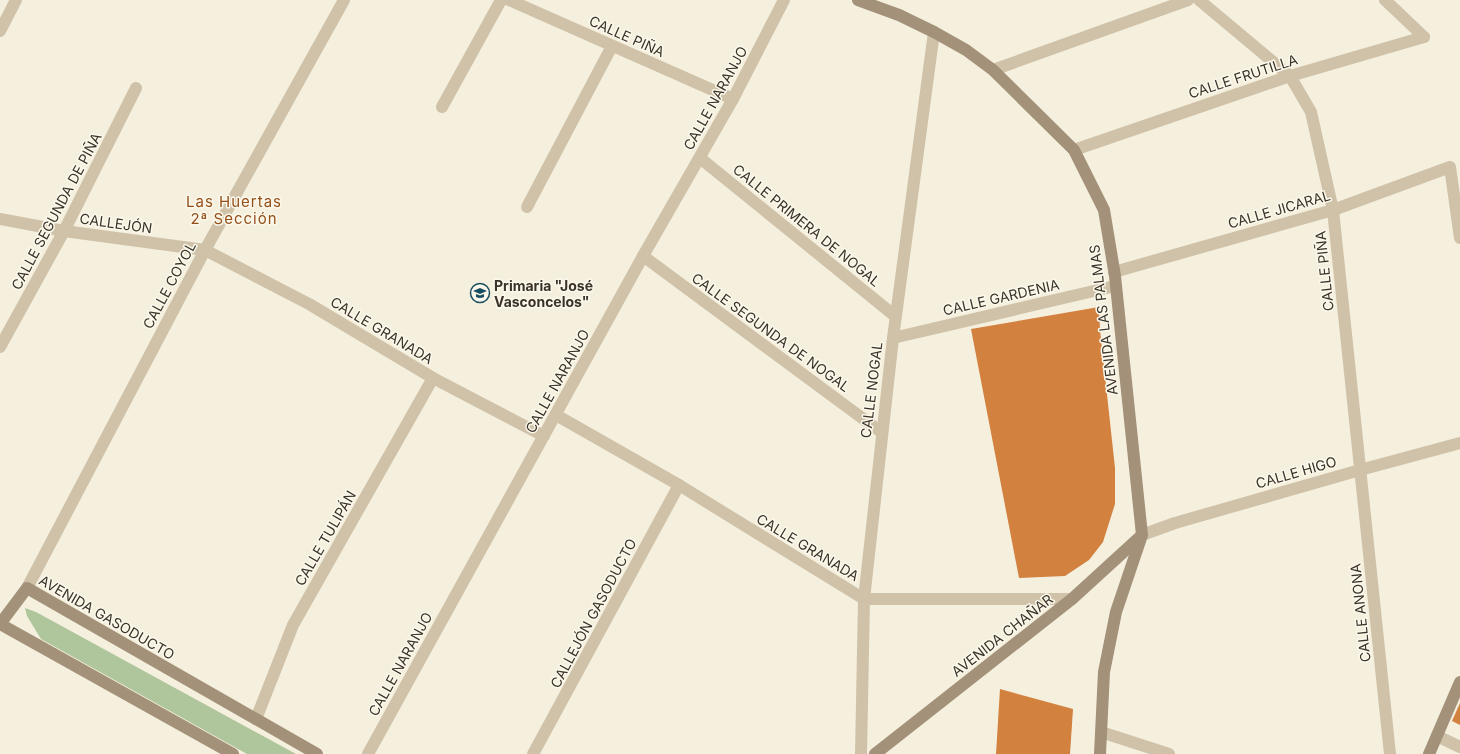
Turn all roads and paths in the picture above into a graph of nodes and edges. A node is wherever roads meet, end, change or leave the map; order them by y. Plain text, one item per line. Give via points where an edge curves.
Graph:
1 (16, 0) edge
2 (344, 0) edge
3 (502, 0) edge
4 (508, 0) edge
5 (784, 0) edge
6 (858, 0) edge
7 (1188, 0) edge
8 (1199, 0) edge
9 (1385, 0) edge
10 (0, 31) edge
11 (934, 32) junction
12 (612, 46) junction
13 (993, 70) junction
14 (1290, 76) junction
15 (136, 88) dead end
16 (733, 100) junction
17 (442, 107) dead end
18 (1074, 150) junction
19 (700, 158) junction
20 (527, 207) dead end
21 (1333, 210) junction
22 (0, 219) edge
23 (64, 231) junction
24 (1460, 238) edge
25 (205, 250) junction
26 (643, 256) junction
27 (1114, 272) junction
28 (1116, 286) junction
29 (895, 316) junction
30 (893, 338) junction
31 (0, 347) edge
32 (433, 378) junction
33 (556, 415) junction
34 (881, 432) junction
35 (544, 436) junction
36 (1460, 443) edge
37 (1360, 470) junction
38 (678, 486) junction
39 (1142, 535) junction
40 (27, 588) junction
41 (864, 599) junction
42 (1072, 599) junction
43 (0, 624) edge
44 (1460, 682) edge
45 (256, 719) junction
46 (1101, 732) junction
47 (1437, 736) junction
48 (1460, 747) edge
49 (232, 754) edge
50 (317, 754) edge
51 (368, 754) edge
52 (534, 754) edge
53 (861, 754) edge
54 (875, 754) edge
55 (1100, 754) edge
56 (1169, 754) edge
57 (1390, 754) edge
58 (1429, 754) edge

1 - 10 street
2 - 25 street, CALLE COYOL
3 - 17 street
4 - 12 street, CALLE PIÑA
5 - 16 street, CALLE NARANJO
6 - 11 street, AVENIDA LAS PALMAS via 899,15
7 - 13 street
8 - 14 street, CALLE PIÑA
9 - 14 street, CALLE FRUTILLA via 1424,37
11 - 13 street, AVENIDA LAS PALMAS via 966,50
11 - 29 street, CALLE NOGAL
12 - 16 street, CALLE PIÑA
12 - 20 street
13 - 18 street, AVENIDA LAS PALMAS
14 - 18 street, CALLE FRUTILLA
14 - 21 street, CALLE PIÑA via 1311,112
15 - 23 street, CALLE SEGUNDA DE PIÑA
16 - 19 street, CALLE NARANJO
18 - 27 street, AVENIDA LAS PALMAS via 1104,210
19 - 26 street, CALLE NARANJO
19 - 29 street, CALLE PRIMERA DE NOGAL
21 - 24 street, CALLE JICARAL via 1450,167
21 - 27 street, CALLE JICARAL
21 - 37 street, CALLE PIÑA
22 - 23 street, CALLEJÓN
23 - 25 street, CALLEJÓN
23 - 31 street, CALLE SEGUNDA DE PIÑA
25 - 32 street, CALLE GRANADA via 309,304
25 - 40 street, CALLE COYOL
26 - 33 street, CALLE NARANJO
26 - 34 street, CALLE SEGUNDA DE NOGAL
27 - 28 street, AVENIDA LAS PALMAS
28 - 30 street, CALLE GARDENIA
28 - 39 street, AVENIDA LAS PALMAS
29 - 30 street, CALLE NOGAL
30 - 34 street, CALLE NOGAL
32 - 35 street, CALLE GRANADA
32 - 45 street, CALLE TULIPÁN via 293,625
33 - 35 street, CALLE NARANJO
33 - 38 street, CALLE GRANADA
34 - 41 street, CALLE NOGAL
35 - 51 street, CALLE NARANJO
36 - 37 street, CALLE HIGO
37 - 39 street, CALLE HIGO via 1175,523
37 - 57 street, CALLE ANONA
38 - 41 street, CALLE GRANADA
38 - 52 street, CALLEJÓN GASODUCTO
39 - 42 street, AVENIDA CHAÑAR
39 - 46 street, AVENIDA LAS PALMAS via 1116,612 1104,672
40 - 43 street, AVENIDA GASODUCTO
40 - 45 street, AVENIDA GASODUCTO
41 - 42 street, CALLE GRANADA
41 - 53 street, CALLE NOGAL
42 - 54 street, AVENIDA CHAÑAR
43 - 49 street, AVENIDA GASODUCTO
44 - 47 street
45 - 50 street, AVENIDA GASODUCTO
46 - 55 street, AVENIDA LAS PALMAS
46 - 56 street
47 - 48 street
47 - 58 street

